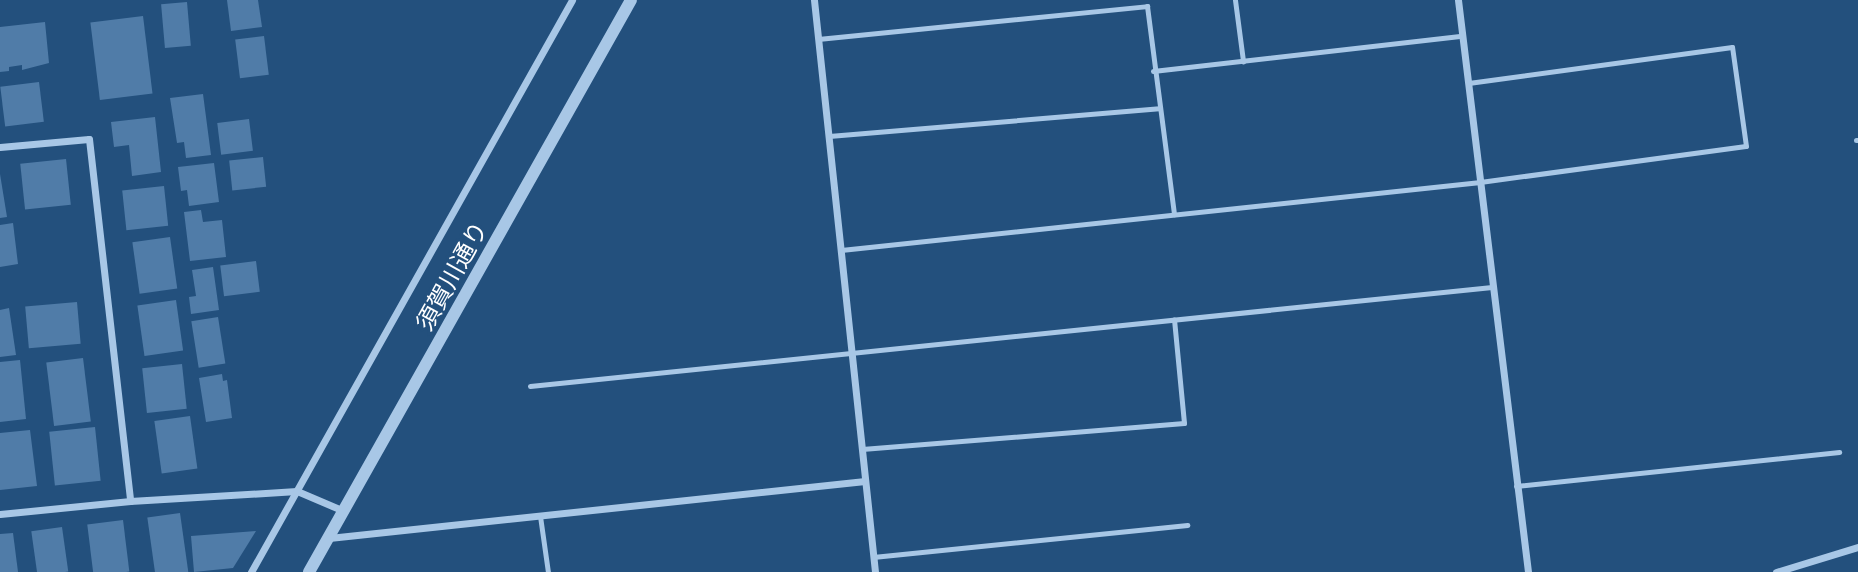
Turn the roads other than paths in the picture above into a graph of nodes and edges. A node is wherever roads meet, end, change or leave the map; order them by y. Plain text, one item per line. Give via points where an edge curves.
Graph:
1 (572, 0) edge
2 (631, 0) edge
3 (814, 0) edge
4 (1235, 0) edge
5 (1458, 0) edge
6 (1462, 36) junction
7 (818, 39) junction
8 (1243, 61) junction
9 (1153, 71) junction
10 (1468, 83) junction
11 (1159, 108) junction
12 (829, 136) junction
13 (0, 147) edge
14 (1480, 182) junction
15 (1174, 214) junction
16 (841, 250) junction
17 (1492, 287) junction
18 (1174, 319) junction
19 (852, 352) junction
20 (530, 386) dead end
21 (862, 449) junction
22 (1839, 452) dead end
23 (865, 481) junction
24 (1516, 485) junction
25 (297, 491) junction
26 (130, 501) junction
27 (344, 511) junction
28 (0, 514) edge
29 (540, 516) junction
30 (1187, 525) dead end
31 (329, 538) junction
32 (1858, 547) edge
33 (873, 557) junction
34 (251, 572) edge
35 (309, 572) edge
36 (548, 572) edge
37 (875, 572) edge
38 (1528, 572) edge
39 (1776, 572) edge

1 - 25 street
2 - 27 street, 須賀川通り
3 - 7 street
4 - 8 lane
5 - 6 street
6 - 8 lane
6 - 10 street
7 - 9 lane via 1147,6
7 - 12 street
8 - 9 lane
9 - 11 lane
10 - 14 street
10 - 14 lane via 1732,47 1746,146
11 - 12 lane
11 - 15 lane
12 - 16 street
13 - 26 street via 89,139
14 - 15 lane
14 - 17 street
15 - 16 lane
16 - 19 street
17 - 18 lane
17 - 24 street
18 - 19 lane
18 - 21 lane via 1184,423
19 - 20 lane
19 - 21 street
21 - 23 street
22 - 24 lane
23 - 29 street
23 - 33 street
24 - 38 street
25 - 26 street
25 - 27 street
25 - 34 street
26 - 28 street
27 - 31 street, 須賀川通り
29 - 31 street
29 - 36 lane
30 - 33 lane
31 - 35 street, 須賀川通り
32 - 39 street
33 - 37 street

